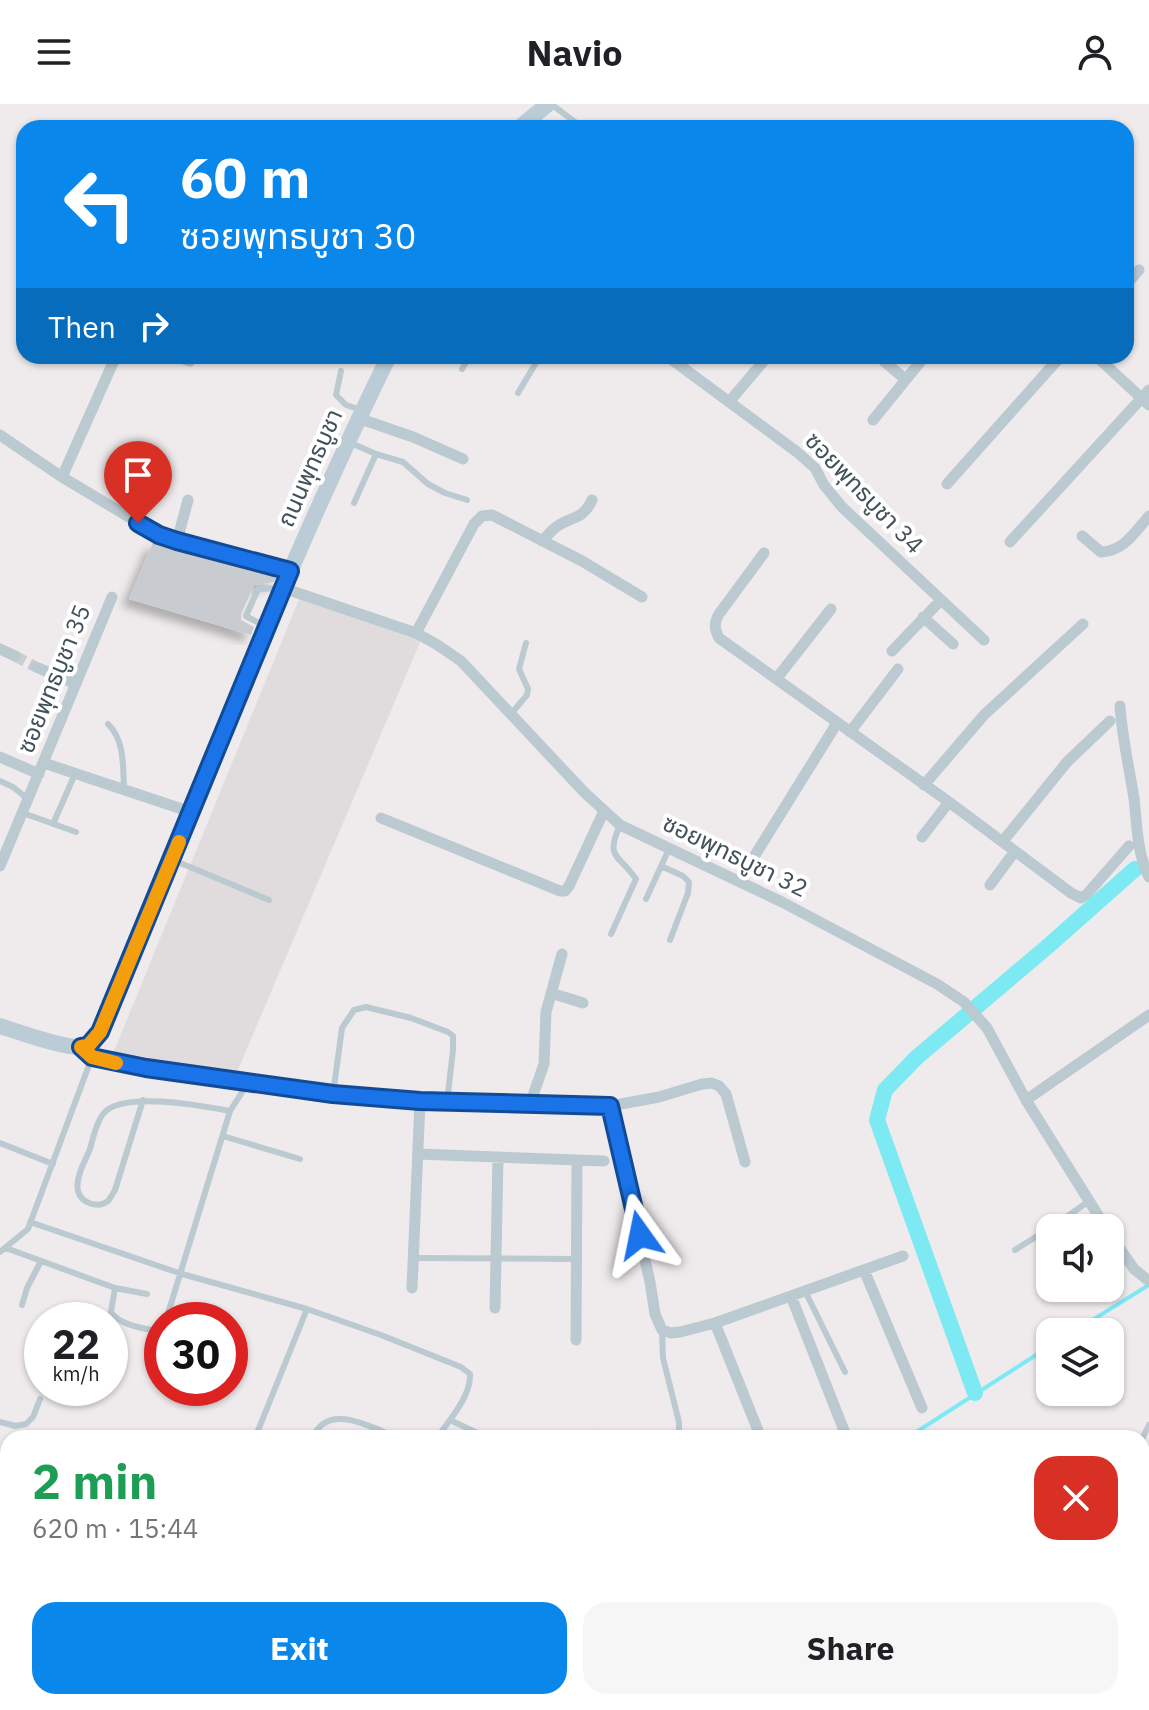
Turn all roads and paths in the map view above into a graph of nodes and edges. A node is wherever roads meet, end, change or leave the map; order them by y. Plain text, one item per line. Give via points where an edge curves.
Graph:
1 (549, 104) edge
2 (529, 120) edge
3 (572, 120) edge
4 (1139, 270) dead end
5 (1134, 276) edge
6 (112, 364) edge
7 (385, 364) edge
8 (465, 364) edge
9 (535, 364) edge
10 (678, 364) edge
11 (761, 364) edge
12 (887, 364) edge
13 (918, 364) edge
14 (1054, 364) edge
15 (1106, 364) edge
16 (462, 369) dead end
17 (341, 371) dead end
18 (905, 379) junction
19 (518, 393) dead end
20 (1147, 398) edge
21 (729, 402) junction
22 (360, 414) junction
23 (873, 420) dead end
24 (0, 435) edge
25 (348, 442) junction
26 (376, 454) junction
27 (463, 459) dead end
28 (62, 477) junction
29 (947, 484) dead end
30 (188, 500) dead end
31 (467, 500) dead end
32 (592, 500) dead end
33 (354, 503) dead end
34 (1149, 516) edge
35 (1082, 536) dead end
36 (177, 541) junction
37 (542, 541) junction
38 (1010, 542) dead end
39 (764, 553) dead end
40 (290, 571) junction
41 (283, 588) junction
42 (112, 597) dead end
43 (642, 597) dead end
44 (941, 600) junction
45 (831, 609) dead end
46 (923, 617) junction
47 (1083, 624) dead end
48 (416, 633) junction
49 (984, 640) dead end
50 (526, 643) dead end
51 (953, 644) dead end
52 (0, 649) edge
53 (892, 651) dead end
54 (15, 656) tunnel mouth
55 (36, 667) tunnel mouth
56 (898, 669) dead end
57 (777, 678) junction
58 (76, 684) junction
59 (1120, 706) dead end
60 (511, 714) junction
61 (1110, 721) dead end
62 (837, 723) junction
63 (108, 724) dead end
64 (850, 732) junction
65 (0, 757) edge
66 (42, 769) junction
67 (75, 774) junction
68 (0, 781) edge
69 (924, 785) junction
70 (124, 790) junction
71 (29, 800) junction
72 (949, 802) junction
73 (604, 811) junction
74 (191, 812) junction
75 (23, 813) junction
76 (381, 818) dead end
77 (53, 824) junction
78 (620, 825) junction
79 (76, 832) dead end
80 (922, 837) dead end
81 (1003, 841) junction
82 (1139, 845) edge
83 (669, 849) junction
84 (1015, 851) junction
85 (172, 860) junction
86 (0, 866) edge
87 (661, 866) junction
88 (1149, 877) edge
89 (739, 881) junction
90 (990, 885) dead end
91 (646, 899) dead end
92 (269, 900) dead end
93 (611, 934) dead end
94 (670, 940) dead end
95 (562, 954) dead end
96 (551, 993) junction
97 (583, 1003) dead end
98 (1149, 1015) edge
99 (0, 1026) edge
100 (87, 1052) junction
101 (248, 1083) junction
102 (333, 1094) junction
103 (143, 1100) junction
104 (1026, 1100) junction
105 (420, 1101) junction
106 (447, 1102) junction
107 (530, 1104) junction
108 (610, 1106) junction
109 (230, 1111) junction
110 (223, 1136) junction
111 (0, 1143) edge
112 (418, 1154) junction
113 (498, 1158) junction
114 (300, 1159) dead end
115 (577, 1161) junction
116 (604, 1161) dead end
117 (745, 1162) dead end
118 (53, 1164) junction
119 (1089, 1201) junction
120 (1070, 1214) edge
121 (1097, 1214) edge
122 (30, 1222) junction
123 (1036, 1237) edge
124 (3, 1250) edge
125 (1015, 1250) dead end
126 (1124, 1255) edge
127 (903, 1256) dead end
128 (414, 1258) junction
129 (496, 1259) junction
130 (577, 1259) junction
131 (41, 1261) junction
132 (864, 1270) junction
133 (182, 1274) junction
134 (1146, 1279) edge
135 (115, 1288) junction
136 (412, 1288) dead end
137 (805, 1291) junction
138 (147, 1294) dead end
139 (791, 1296) junction
140 (172, 1302) edge
141 (22, 1305) dead end
142 (495, 1308) dead end
143 (307, 1309) junction
144 (715, 1323) junction
145 (144, 1328) edge
146 (662, 1330) junction
147 (576, 1340) dead end
148 (845, 1372) dead end
149 (37, 1406) edge
150 (922, 1408) dead end
151 (450, 1420) junction
152 (0, 1422) edge
153 (258, 1430) edge
154 (316, 1430) edge
155 (376, 1430) edge
156 (443, 1430) edge
157 (471, 1430) edge
158 (679, 1430) edge
159 (758, 1430) edge
160 (844, 1430) edge

1 - 2 main road
1 - 3 lane
4 - 5 street
6 - 28 street
7 - 22 main road, ถนนพุทธบูชา
8 - 16 lane
9 - 19 lane
10 - 21 street, ซอยพุทธบูชา 34
11 - 21 street
12 - 18 street
13 - 18 street
14 - 29 street
15 - 20 street
17 - 22 lane via 336,395
18 - 23 street
20 - 38 street
21 - 44 street, ซอยพุทธบูชา 34 via 815,468 842,507
22 - 25 main road, ถนนพุทธบูชา
22 - 27 street
24 - 28 street
25 - 26 lane
25 - 40 main road, ถนนพุทธบูชา
26 - 31 lane via 403,462 428,484
26 - 33 lane
28 - 36 street
30 - 36 street
32 - 37 street via 587,511 554,528
34 - 35 street via 1120,548 1101,552
36 - 40 street
37 - 43 street
37 - 48 street via 492,515 482,516
39 - 57 street via 714,622 719,638
40 - 41 main road, ถนนพุทธบูชา
41 - 48 street, ซอยพุทธบูชา 32
41 - 74 main road, ถนนพุทธบูชา
42 - 58 street, ซอยพุทธบูชา 35
44 - 46 street
44 - 49 street, ซอยพุทธบูชา 34
45 - 57 street
46 - 51 street
46 - 53 street
47 - 69 street via 984,715
48 - 60 street, ซอยพุทธบูชา 32 via 461,661
50 - 60 lane via 519,669 527,695
52 - 54 street
55 - 58 street
56 - 64 street
57 - 62 street
58 - 66 street, ซอยพุทธบูชา 35
59 - 82 street
60 - 73 street, ซอยพุทธบูชา 32
61 - 81 street via 1067,762
62 - 64 street
62 - 89 street
63 - 70 lane via 117,736
64 - 69 street
65 - 66 street
66 - 67 street
66 - 71 street, ซอยพุทธบูชา 35
67 - 70 street
67 - 77 lane
68 - 71 lane
69 - 72 street
70 - 74 street
71 - 75 street, ซอยพุทธบูชา 35
72 - 80 street
72 - 81 street
73 - 76 street via 565,891
73 - 78 street, ซอยพุทธบูชา 32
74 - 85 main road, ถนนพุทธบูชา
75 - 77 lane
75 - 86 street, ซอยพุทธบูชา 35
77 - 79 lane
78 - 83 street, ซอยพุทธบูชา 32
78 - 93 lane via 613,850 636,879
81 - 84 street
82 - 84 street via 1081,898
82 - 88 street
83 - 87 lane
83 - 89 street, ซอยพุทธบูชา 32
84 - 90 street
85 - 92 lane
85 - 100 main road, ถนนพุทธบูชา
87 - 91 lane
87 - 94 lane via 689,882
89 - 104 street, ซอยพุทธบูชา 32 via 964,1002 987,1028
95 - 96 street
96 - 97 street
96 - 107 street via 544,1064
98 - 104 street
99 - 100 main road
100 - 101 street via 172,1073
100 - 118 lane
101 - 102 street
101 - 109 lane
102 - 105 street
102 - 106 lane via 342,1028 354,1010 366,1007 453,1036
103 - 103 lane via 103,1113 79,1179 84,1201 101,1204 115,1190
103 - 109 lane
104 - 119 street, ซอยพุทธบูชา 32
105 - 106 street
105 - 112 street
106 - 107 street
107 - 108 street
108 - 117 street via 712,1083 726,1094
108 - 146 street
109 - 110 lane
110 - 114 lane
110 - 133 lane
111 - 118 lane
112 - 113 street
112 - 128 street
113 - 115 street
113 - 129 street
115 - 116 street
115 - 130 street
118 - 122 lane
119 - 120 lane
119 - 121 street, ซอยพุทธบูชา 32
122 - 124 lane
122 - 133 lane
123 - 125 lane
124 - 131 lane
126 - 134 street
127 - 132 street
128 - 129 lane
128 - 136 street
129 - 130 lane
129 - 142 street
130 - 147 street
131 - 135 lane
131 - 141 lane
132 - 137 street
132 - 150 street
133 - 140 lane
133 - 143 lane
135 - 138 lane
135 - 145 lane via 111,1312 121,1322
137 - 139 street
137 - 148 lane
139 - 144 street
139 - 160 street
143 - 151 lane via 461,1367 470,1374 470,1384
143 - 153 lane
144 - 146 street via 680,1332
144 - 159 street
146 - 158 lane
149 - 152 lane via 26,1424
151 - 156 lane
151 - 157 lane
154 - 155 lane via 342,1418

